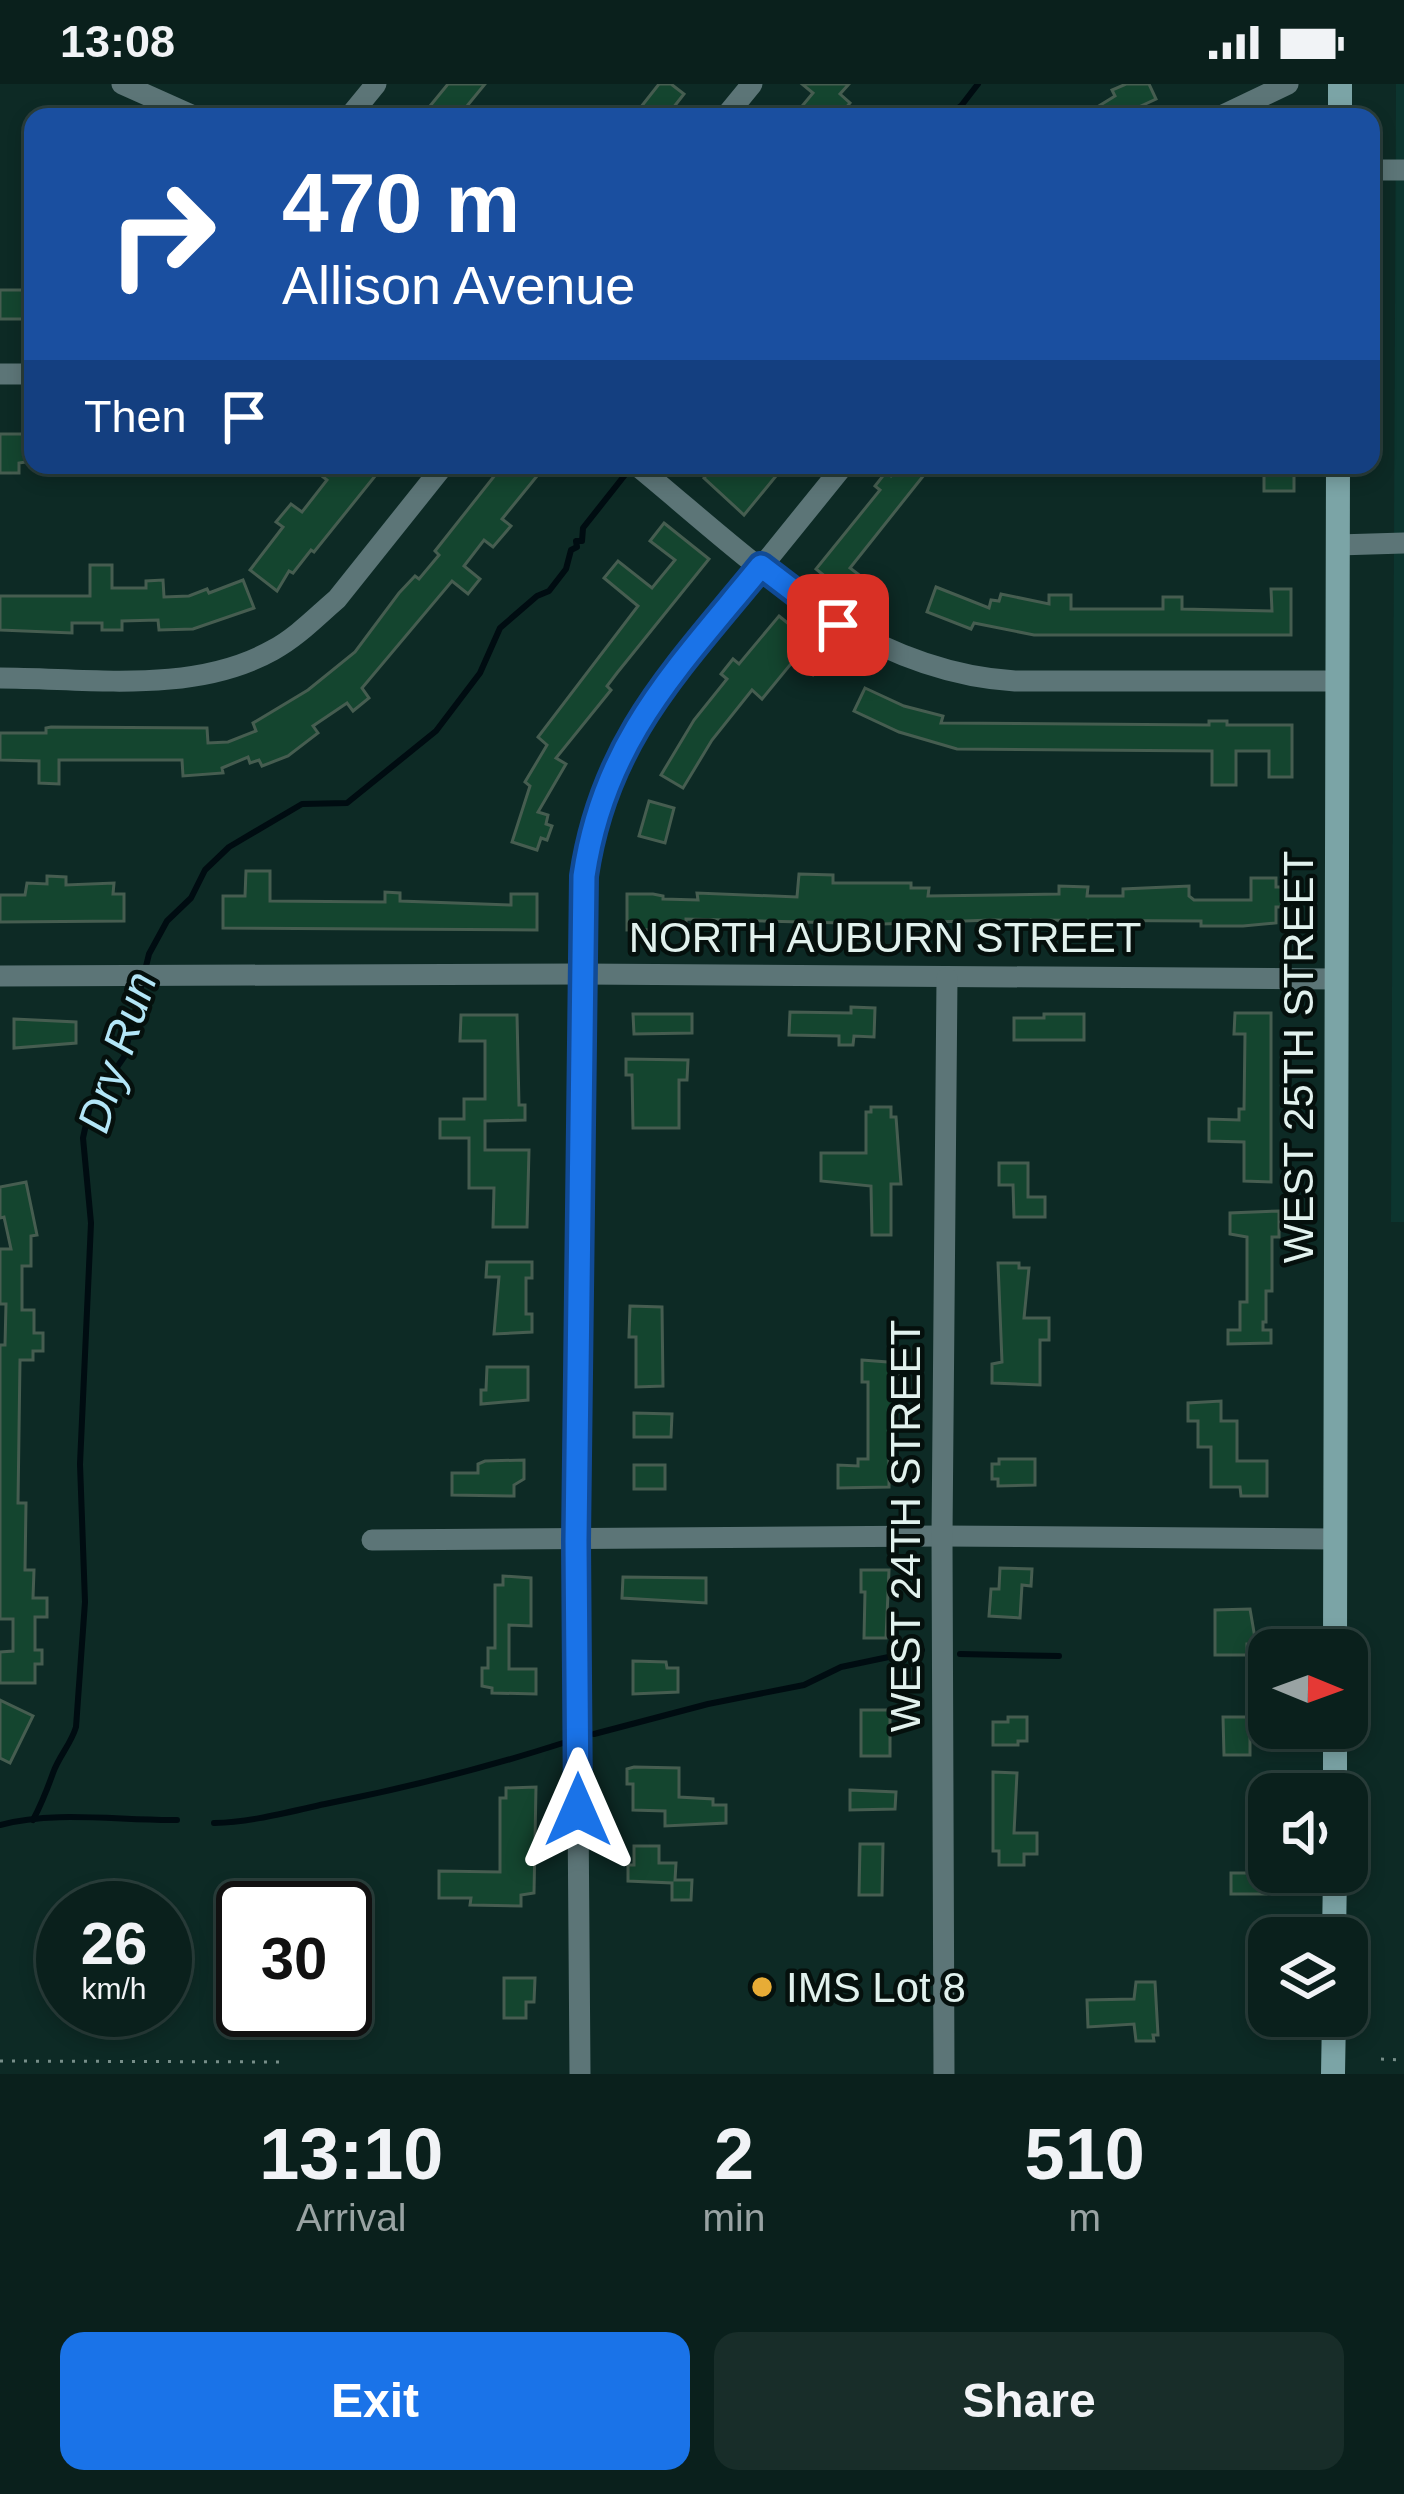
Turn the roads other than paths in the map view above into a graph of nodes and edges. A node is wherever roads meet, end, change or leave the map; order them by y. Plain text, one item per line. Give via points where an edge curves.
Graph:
1 (122, 84) edge
2 (376, 84) edge
3 (752, 84) edge
4 (1288, 84) edge
5 (176, 108) edge
6 (356, 108) edge
7 (732, 108) edge
8 (1238, 108) edge
9 (438, 474) edge
10 (647, 474) edge
11 (837, 474) edge
12 (1338, 474) edge
13 (1404, 543) edge
14 (1338, 545) junction
15 (761, 566) junction
16 (0, 678) edge
17 (1338, 681) junction
18 (582, 974) junction
19 (0, 976) edge
20 (947, 978) junction
21 (1337, 979) junction
22 (942, 1536) junction
23 (1335, 1539) junction
24 (372, 1540) dead end
25 (576, 1541) junction
26 (1335, 1629) edge
27 (1334, 2037) edge
28 (580, 2074) edge
29 (944, 2074) edge
30 (1333, 2074) edge

1 - 5 street
2 - 6 street
3 - 7 street
4 - 8 street
9 - 16 street via 338,599 270,652 196,676
10 - 15 street
11 - 15 street
12 - 14 main road, WEST 25TH STREET
13 - 14 street
14 - 17 main road, WEST 25TH STREET
15 - 17 street via 853,634 948,671 1032,681
15 - 18 street via 656,695 615,761 589,842
17 - 21 main road, WEST 25TH STREET
18 - 19 street, NORTH AUBURN STREET
18 - 20 street, NORTH AUBURN STREET
18 - 25 street
20 - 21 street, NORTH AUBURN STREET
20 - 22 street, WEST 24TH STREET
21 - 23 main road, WEST 25TH STREET
22 - 23 street
22 - 25 street
22 - 29 street, WEST 24TH STREET
23 - 26 main road, WEST 25TH STREET
24 - 25 street
25 - 28 street
27 - 30 main road

